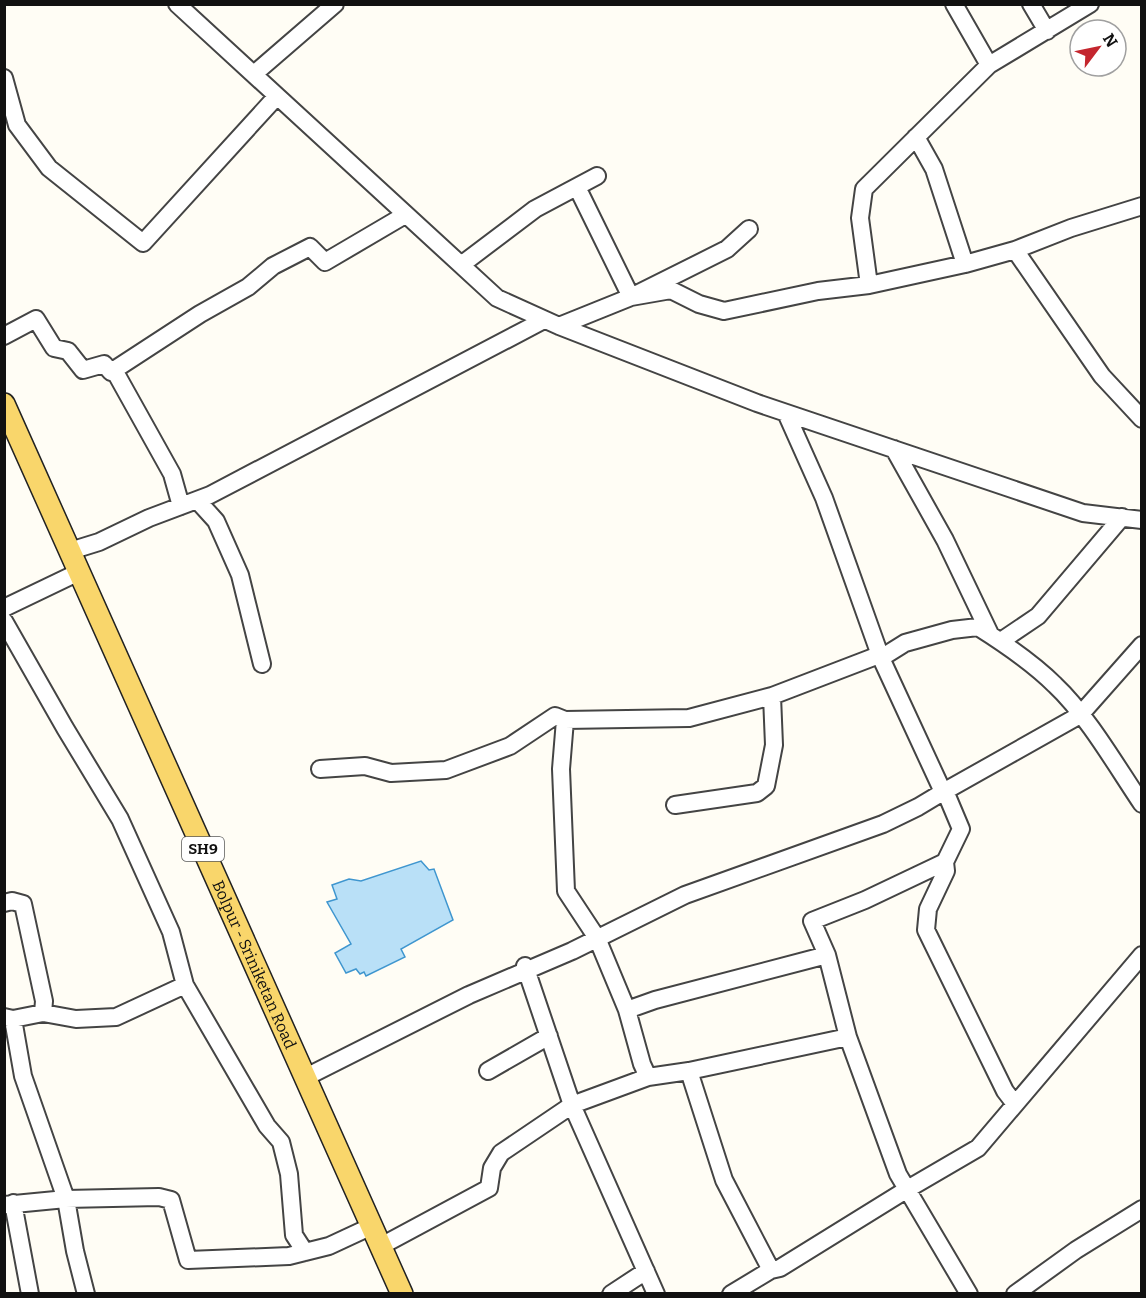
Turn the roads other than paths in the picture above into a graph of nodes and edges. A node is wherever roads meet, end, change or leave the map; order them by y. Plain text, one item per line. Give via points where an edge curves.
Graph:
1 (177, 4) edge
2 (335, 4) edge
3 (954, 4) edge
4 (1030, 4) edge
5 (1090, 4) edge
6 (1047, 31) junction
7 (989, 65) junction
8 (254, 74) junction
9 (4, 78) edge
10 (277, 96) junction
11 (916, 137) junction
12 (597, 176) dead end
13 (577, 187) junction
14 (1142, 206) edge
15 (405, 215) junction
16 (749, 229) dead end
17 (1015, 250) junction
18 (964, 264) junction
19 (461, 265) junction
20 (869, 285) junction
21 (631, 297) junction
22 (552, 323) junction
23 (4, 336) edge
24 (114, 370) junction
25 (4, 404) edge
26 (786, 413) junction
27 (1142, 419) edge
28 (10, 432) edge
29 (894, 449) junction
30 (189, 503) junction
31 (1122, 518) junction
32 (1142, 520) edge
33 (70, 551) junction
34 (80, 572) junction
35 (4, 608) edge
36 (4, 621) edge
37 (995, 638) junction
38 (1142, 645) edge
39 (880, 656) junction
40 (262, 664) dead end
41 (772, 696) junction
42 (1080, 715) junction
43 (566, 720) junction
44 (320, 769) dead end
45 (1140, 799) edge
46 (675, 805) dead end
47 (945, 862) junction
48 (4, 903) edge
49 (597, 938) junction
50 (827, 955) junction
51 (1142, 955) edge
52 (526, 968) junction
53 (185, 985) junction
54 (627, 1010) junction
55 (43, 1014) junction
56 (9, 1018) edge
57 (549, 1036) junction
58 (848, 1037) junction
59 (488, 1071) dead end
60 (689, 1071) junction
61 (306, 1077) junction
62 (648, 1077) junction
63 (1015, 1104) junction
64 (572, 1105) junction
65 (906, 1190) junction
66 (66, 1199) junction
67 (9, 1204) edge
68 (1142, 1209) edge
69 (372, 1226) junction
70 (381, 1246) junction
71 (305, 1252) junction
72 (771, 1270) junction
73 (646, 1271) junction
74 (30, 1293) edge
75 (86, 1293) edge
76 (402, 1293) edge
77 (611, 1293) edge
78 (656, 1293) edge
79 (731, 1293) edge
80 (969, 1293) edge
81 (1015, 1293) edge

1 - 8 street
2 - 8 street
3 - 7 street
4 - 6 street
5 - 6 street
6 - 7 street
7 - 11 street
8 - 10 street
9 - 10 street via 17,125 49,168 143,243
10 - 15 street
11 - 18 street via 934,169
11 - 20 street via 864,189 860,218
12 - 13 street
13 - 19 street via 535,209
13 - 21 street
14 - 17 street
15 - 19 street
15 - 24 street via 325,262 310,246
16 - 21 street via 727,249
17 - 18 street
17 - 27 street via 1102,376
18 - 20 street
19 - 22 street via 497,298
20 - 21 street via 818,291 724,311 671,290
21 - 22 street
22 - 26 street
22 - 30 street
23 - 24 street via 36,319 54,348 68,351 84,370 104,364 111,372
24 - 30 street
25 - 28 main road, Bolpur - Sriniketan Road / SH9
26 - 29 street
26 - 39 street via 824,498
28 - 33 main road, Bolpur - Sriniketan Road / SH9
29 - 31 street via 1083,513
29 - 37 street
30 - 33 street
30 - 40 street via 216,521 240,575
31 - 32 street
31 - 37 street via 1038,616
33 - 34 main road, Bolpur - Sriniketan Road / SH9
34 - 35 street
34 - 61 main road, Bolpur - Sriniketan Road / SH9
36 - 53 street via 120,819 171,932
37 - 39 street via 978,627 952,630 905,643
37 - 42 street via 1056,685
38 - 42 street
39 - 41 street
39 - 49 street via 943,792 883,824 685,895
41 - 43 street via 689,718
41 - 46 street via 774,745 766,786 757,793
42 - 45 street
42 - 47 street via 945,791 961,829
43 - 44 street via 555,716 510,746 446,770 391,773 365,766
43 - 49 street via 561,769 567,891
47 - 50 street via 812,921
47 - 63 street via 946,871 928,909 926,930
48 - 55 street via 23,904 44,1001
49 - 52 street
49 - 54 street
50 - 54 street
50 - 58 street
51 - 63 street
52 - 57 street
52 - 61 street
53 - 55 street via 116,1017 76,1019
53 - 71 street via 267,1126 281,1142 289,1174 294,1235
54 - 62 street
55 - 56 street
56 - 66 street via 23,1076
57 - 59 street
57 - 64 street
58 - 60 street
58 - 65 street
60 - 62 street
60 - 72 street via 724,1180
61 - 69 main road, Bolpur - Sriniketan Road / SH9
62 - 64 street
63 - 65 street via 978,1149
64 - 70 street via 501,1153 492,1168 489,1188
64 - 73 street
65 - 72 street
65 - 80 street
66 - 67 street
66 - 71 street via 171,1200 188,1260
66 - 75 street
67 - 74 street
68 - 81 street
69 - 70 main road, Bolpur - Sriniketan Road / SH9
69 - 71 street
70 - 76 main road, Bolpur - Sriniketan Road / SH9
72 - 79 street
73 - 77 street
73 - 78 street

